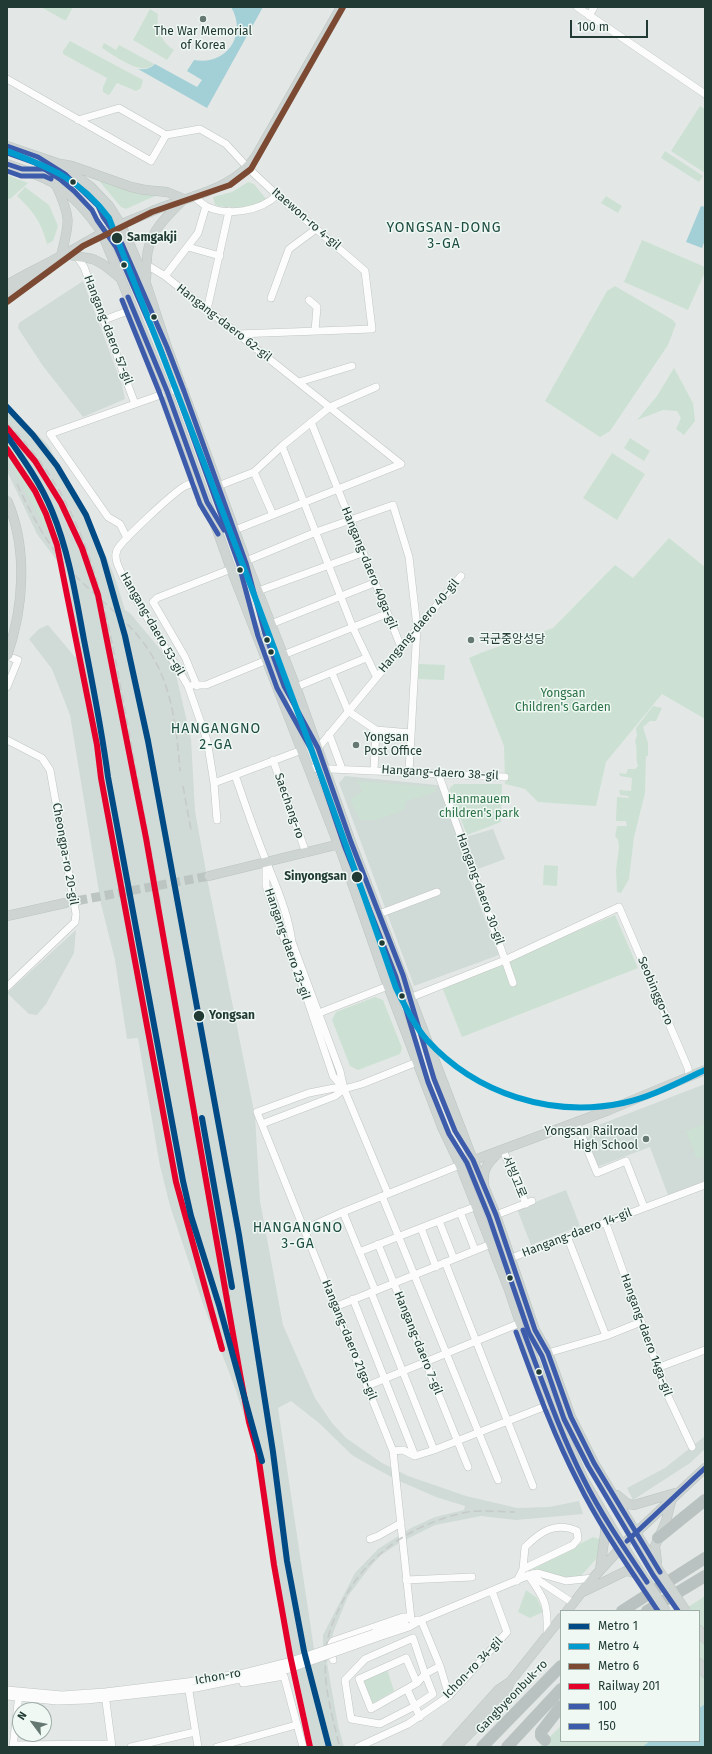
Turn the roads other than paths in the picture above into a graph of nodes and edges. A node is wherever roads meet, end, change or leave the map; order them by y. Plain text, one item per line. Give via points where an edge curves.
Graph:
1 (341, 7) edge
2 (577, 7) edge
3 (594, 7) edge
4 (589, 16) junction
5 (7, 80) edge
6 (705, 94) edge
7 (78, 120) junction
8 (166, 135) junction
9 (7, 146) edge
10 (7, 164) edge
11 (60, 164) junction
12 (248, 168) junction
13 (56, 184) junction
14 (277, 195) junction
15 (189, 197) junction
16 (206, 206) junction
17 (229, 211) junction
18 (122, 225) junction
19 (316, 229) junction
20 (102, 233) junction
21 (188, 247) junction
22 (61, 256) junction
23 (220, 256) junction
24 (78, 258) junction
25 (147, 266) junction
26 (165, 276) junction
27 (120, 277) junction
28 (146, 280) junction
29 (7, 285) edge
30 (7, 294) edge
31 (7, 298) edge
32 (271, 298) dead end
33 (309, 300) dead end
34 (7, 303) edge
35 (133, 309) junction
36 (208, 310) junction
37 (104, 320) junction
38 (315, 331) junction
39 (236, 334) junction
40 (352, 366) dead end
41 (300, 382) junction
42 (183, 387) junction
43 (376, 387) dead end
44 (167, 391) junction
45 (135, 404) junction
46 (330, 407) junction
47 (311, 422) junction
48 (282, 446) junction
49 (254, 472) junction
50 (200, 482) junction
51 (218, 486) junction
52 (337, 489) junction
53 (7, 500) edge
54 (304, 502) junction
55 (273, 515) junction
56 (350, 520) junction
57 (235, 530) junction
58 (316, 532) junction
59 (127, 538) junction
60 (362, 553) junction
61 (246, 561) junction
62 (329, 566) junction
63 (231, 568) junction
64 (461, 576) dead end
65 (374, 583) junction
66 (258, 591) junction
67 (342, 596) junction
68 (386, 614) junction
69 (271, 624) junction
70 (417, 627) junction
71 (353, 628) junction
72 (401, 647) junction
73 (283, 655) junction
74 (7, 656) edge
75 (366, 658) junction
76 (267, 660) junction
77 (332, 673) junction
78 (376, 676) junction
79 (7, 686) edge
80 (188, 686) junction
81 (197, 686) junction
82 (296, 687) junction
83 (348, 711) junction
84 (376, 730) junction
85 (411, 733) junction
86 (329, 734) junction
87 (7, 740) edge
88 (318, 748) junction
89 (302, 750) junction
90 (273, 760) junction
91 (309, 768) junction
92 (324, 768) junction
93 (342, 769) junction
94 (374, 770) junction
95 (409, 772) junction
96 (438, 773) junction
97 (235, 775) junction
98 (505, 777) dead end
99 (214, 783) junction
100 (217, 820) dead end
101 (351, 842) junction
102 (339, 844) junction
103 (306, 853) junction
104 (266, 863) junction
105 (209, 876) tunnel mouth
106 (437, 892) dead end
107 (65, 903) tunnel mouth
108 (619, 907) joint
109 (378, 914) junction
110 (7, 916) edge
111 (506, 960) junction
112 (513, 983) dead end
113 (388, 986) junction
114 (7, 988) edge
115 (412, 997) junction
116 (316, 1014) junction
117 (417, 1062) junction
118 (705, 1070) edge
119 (689, 1076) junction
120 (344, 1089) junction
121 (576, 1122) junction
122 (262, 1124) junction
123 (502, 1150) junction
124 (473, 1160) junction
125 (460, 1165) junction
126 (705, 1185) edge
127 (486, 1190) junction
128 (385, 1195) junction
129 (477, 1206) junction
130 (644, 1207) junction
131 (343, 1212) junction
132 (460, 1212) junction
133 (496, 1214) junction
134 (439, 1221) junction
135 (605, 1221) junction
136 (421, 1228) junction
137 (305, 1229) junction
138 (567, 1236) junction
139 (400, 1237) junction
140 (378, 1244) junction
141 (491, 1244) junction
142 (475, 1250) junction
143 (359, 1252) junction
144 (511, 1258) junction
145 (454, 1259) junction
146 (446, 1262) junction
147 (436, 1267) junction
148 (416, 1275) junction
149 (394, 1284) junction
150 (373, 1291) junction
151 (353, 1299) junction
152 (335, 1307) junction
153 (641, 1322) junction
154 (520, 1323) junction
155 (606, 1336) junction
156 (476, 1341) junction
157 (705, 1350) edge
158 (447, 1353) junction
159 (548, 1353) junction
160 (426, 1362) junction
161 (658, 1368) junction
162 (403, 1371) junction
163 (384, 1379) junction
164 (367, 1386) junction
165 (551, 1404) junction
166 (507, 1421) junction
167 (479, 1432) junction
168 (458, 1441) junction
169 (692, 1447) dead end
170 (434, 1450) junction
171 (394, 1451) junction
172 (416, 1456) junction
173 (468, 1467) dead end
174 (705, 1468) edge
175 (498, 1480) dead end
176 (533, 1486) dead end
177 (674, 1495) junction
178 (705, 1500) edge
179 (621, 1502) junction
180 (605, 1516) junction
181 (400, 1523) junction
182 (636, 1533) junction
183 (658, 1538) junction
184 (370, 1539) dead end
185 (623, 1545) junction
186 (705, 1558) edge
187 (523, 1569) junction
188 (600, 1571) junction
189 (660, 1571) junction
190 (528, 1575) junction
191 (705, 1576) edge
192 (472, 1577) dead end
193 (593, 1578) junction
194 (406, 1580) junction
195 (517, 1581) junction
196 (647, 1582) junction
197 (492, 1591) junction
198 (582, 1592) junction
199 (573, 1603) junction
200 (568, 1610) edge
201 (624, 1610) edge
202 (649, 1610) edge
203 (665, 1610) edge
204 (685, 1610) edge
205 (410, 1618) junction
206 (560, 1619) edge
207 (421, 1620) junction
208 (547, 1635) junction
209 (375, 1636) junction
210 (333, 1660) dead end
211 (440, 1666) junction
212 (560, 1667) edge
213 (425, 1674) junction
214 (510, 1682) junction
215 (417, 1683) junction
216 (191, 1687) junction
217 (7, 1690) edge
218 (407, 1690) junction
219 (560, 1690) edge
220 (19, 1694) junction
221 (105, 1695) junction
222 (7, 1696) edge
223 (448, 1696) junction
224 (415, 1706) junction
225 (560, 1707) edge
226 (420, 1717) junction
227 (296, 1725) junction
228 (195, 1732) junction
229 (544, 1743) edge
230 (13, 1746) edge
231 (112, 1746) edge
232 (131, 1747) edge
233 (198, 1747) edge
234 (217, 1747) edge
235 (303, 1747) edge
236 (358, 1747) edge
237 (447, 1747) edge
238 (456, 1747) edge
239 (482, 1747) edge
240 (507, 1747) edge

1 - 12 main road
2 - 4 street
3 - 4 street
4 - 6 street
5 - 7 street
7 - 8 street via 119,108
7 - 8 street via 151,161
8 - 12 street, Itaewon-ro 4-gil via 200,129 226,144
9 - 11 main road
10 - 13 main road
11 - 15 main road via 131,187
11 - 18 main road via 91,187
12 - 14 street, Itaewon-ro 4-gil
12 - 15 main road via 230,182
13 - 20 main road via 79,204
13 - 22 main road via 69,216
14 - 17 street via 270,202 256,208
14 - 19 street, Itaewon-ro 4-gil
15 - 16 street
15 - 18 main road
15 - 25 main road via 159,226 148,250
16 - 17 street
16 - 21 street via 198,233
17 - 23 street
18 - 20 main road
18 - 28 main road
19 - 32 street via 289,249
19 - 38 street, Itaewon-ro 4-gil via 365,270 372,330
20 - 22 main road
20 - 27 main road
21 - 23 street
21 - 26 street
22 - 24 main road
22 - 29 main road
22 - 30 main road
22 - 31 main road
22 - 34 main road via 44,276
23 - 36 street
24 - 27 main road via 99,262
24 - 37 street, Hangang-daero 57-gil via 84,267
25 - 26 street, Hangang-daero 62-gil
25 - 28 main road
26 - 36 street, Hangang-daero 62-gil
27 - 35 main road
28 - 42 main road via 167,347
33 - 38 street via 317,307
35 - 37 street
35 - 44 main road
36 - 39 street, Hangang-daero 62-gil
37 - 45 street, Hangang-daero 57-gil
38 - 39 street
39 - 41 street, Hangang-daero 62-gil
40 - 41 street
41 - 46 street, Hangang-daero 62-gil
42 - 44 street
42 - 51 main road
43 - 46 street
44 - 45 street
44 - 50 main road
45 - 59 street via 50,434 108,517 120,524
46 - 47 street
46 - 52 street, Hangang-daero 62-gil via 401,464
47 - 48 street
47 - 52 street, Hangang-daero 40ga-gil
48 - 49 street
48 - 54 street, Hangang-daero 40-gil
49 - 51 street
49 - 55 street
50 - 59 street, Hangang-daero 53-gil via 180,490
50 - 63 main road
51 - 57 main road
52 - 54 street
52 - 56 street, Hangang-daero 40ga-gil
53 - 74 main road, bridge via 16,525 21,566 19,604
54 - 55 street
54 - 58 street, Hangang-daero 40-gil
55 - 57 street
56 - 58 street
56 - 60 street, Hangang-daero 40ga-gil
56 - 70 street via 393,505 409,557
57 - 61 main road
58 - 61 street
58 - 62 street, Hangang-daero 40-gil
59 - 80 street, Hangang-daero 53-gil via 117,550 116,558 123,577
60 - 62 street
60 - 65 street, Hangang-daero 40ga-gil
61 - 66 main road
62 - 66 street
62 - 67 street, Hangang-daero 40-gil
63 - 76 main road
63 - 81 street via 157,598 153,602 185,657
64 - 70 street, Hangang-daero 40-gil
65 - 67 street
65 - 68 street, Hangang-daero 40ga-gil
66 - 69 main road
67 - 69 street
67 - 71 street, Hangang-daero 40-gil
68 - 71 street
68 - 72 street, Hangang-daero 40ga-gil
69 - 73 main road
70 - 72 street, Hangang-daero 40-gil
70 - 85 street
71 - 73 street
71 - 75 street, Hangang-daero 40-gil
72 - 78 street, Hangang-daero 40-gil
73 - 82 main road
74 - 79 street via 18,660
75 - 77 street
75 - 78 street, Hangang-daero 40-gil
76 - 81 street via 206,685
76 - 89 main road
77 - 82 street
77 - 83 street
78 - 83 street, Hangang-daero 40-gil
80 - 81 street
80 - 99 street, Hangang-daero 53-gil via 207,740
82 - 88 main road
83 - 84 street
83 - 86 street, Hangang-daero 40-gil
84 - 85 street
84 - 94 street, Hangang-daero 38-gil
85 - 95 street
86 - 88 street, Hangang-daero 40-gil
86 - 93 street
87 - 114 street, Cheongpa-ro 20-gil via 42,758 50,770 76,914 75,922
88 - 92 main road
89 - 90 street
89 - 91 main road
90 - 97 street
90 - 103 street, Saechang-ro
91 - 92 street, Hangang-daero 38-gil
91 - 102 main road
92 - 93 street, Hangang-daero 38-gil
92 - 101 main road
93 - 94 street, Hangang-daero 38-gil
94 - 95 street, Hangang-daero 38-gil
95 - 96 street, Hangang-daero 38-gil
96 - 98 street, Hangang-daero 38-gil
96 - 111 street, Hangang-daero 30-gil
97 - 99 street
97 - 104 street
99 - 100 street, Hangang-daero 53-gil
101 - 102 main road, Saechang-ro
101 - 109 main road
102 - 103 main road, Saechang-ro
102 - 113 main road
103 - 104 main road, Saechang-ro
104 - 105 main road, Saechang-ro
104 - 116 street, Hangang-daero 23-gil via 289,922 292,942
106 - 109 street
107 - 110 main road
108 - 111 street, Hangang-daero 30-gil
108 - 119 street, Seobinggo-ro
109 - 115 main road
111 - 112 street
111 - 115 street, Hangang-daero 30-gil
113 - 116 street
113 - 117 main road
115 - 124 main road
116 - 120 street, Hangang-daero 23-gil via 333,1076
117 - 120 street
117 - 125 main road via 442,1128
118 - 119 main road
119 - 121 main road
120 - 122 street via 335,1096
120 - 122 street via 309,1092 257,1112
120 - 128 street, Hangang-daero 23-gil
121 - 123 main road
121 - 130 street, Hangang-daero 14-gil via 597,1173 626,1161
122 - 137 street, Hangang-daero 21ga-gil
123 - 124 main road
123 - 127 main road via 486,1166 483,1177
123 - 133 street, 서빙고로 via 529,1202
124 - 125 main road
124 - 127 main road
125 - 128 street
125 - 129 main road
126 - 130 street, Hangang-daero 14-gil
127 - 133 main road
128 - 131 street
128 - 139 street, Hangang-daero 23-gil
129 - 132 street
129 - 141 main road
130 - 135 street, Hangang-daero 14-gil
131 - 137 street
131 - 143 street, Hangang-daero 7-gil
132 - 134 street
132 - 142 street
133 - 144 main road
134 - 136 street
134 - 145 street
135 - 138 street, Hangang-daero 14-gil
135 - 153 street, Hangang-daero 14ga-gil
136 - 139 street
136 - 147 street
137 - 152 street, Hangang-daero 21ga-gil
138 - 144 street, Hangang-daero 14-gil
138 - 155 street
139 - 140 street
139 - 148 street, Hangang-daero 7-gil
140 - 143 street
140 - 149 street, Hangang-daero 7-gil
141 - 142 street
141 - 154 main road
142 - 145 street
143 - 150 street, Hangang-daero 7-gil
144 - 159 main road via 536,1330
145 - 146 street
146 - 147 street
146 - 156 street
147 - 148 street
148 - 149 street
148 - 158 street, Hangang-daero 7-gil
149 - 150 street
149 - 160 street, Hangang-daero 7-gil
150 - 151 street
150 - 162 street, Hangang-daero 7-gil
151 - 152 street
151 - 163 street
152 - 164 street, Hangang-daero 21ga-gil
153 - 155 street
153 - 161 street, Hangang-daero 14ga-gil
154 - 156 street
154 - 165 main road
155 - 159 street
156 - 158 street
156 - 166 street
157 - 161 street
158 - 160 street
158 - 167 street, Hangang-daero 7-gil
159 - 179 main road via 572,1417 594,1463
160 - 162 street
160 - 168 street, Hangang-daero 7-gil
161 - 169 street, Hangang-daero 14ga-gil
162 - 163 street
162 - 170 street, Hangang-daero 7-gil
163 - 164 street
163 - 172 street
164 - 171 street, Hangang-daero 21ga-gil
165 - 166 street
165 - 180 main road via 584,1480
166 - 167 street
166 - 176 street
167 - 168 street
167 - 175 street, Hangang-daero 7-gil
168 - 170 street
168 - 173 street, Hangang-daero 7-gil
170 - 172 street
171 - 172 street via 403,1450
171 - 181 street, Hangang-daero 21ga-gil
174 - 177 main road
177 - 179 main road via 634,1505
177 - 182 main road
177 - 183 main road
178 - 183 highway
179 - 182 main road
180 - 185 main road
180 - 188 main road
181 - 184 street
181 - 194 street, Hangang-daero 21ga-gil
182 - 185 main road
182 - 189 main road
183 - 189 main road via 654,1550
185 - 188 main road
185 - 196 main road
186 - 201 highway
187 - 187 street via 573,1545 578,1539 577,1531 568,1527 545,1530 525,1547
187 - 195 street
188 - 193 main road
189 - 204 main road, bridge
190 - 193 street via 538,1573 566,1580
190 - 195 street, Ichon-ro
190 - 199 street
190 - 208 street via 546,1605
191 - 202 highway
192 - 194 street
193 - 198 main road
194 - 205 street, Hangang-daero 21ga-gil
195 - 197 street, Ichon-ro
196 - 198 main road via 626,1571
196 - 203 main road, bridge
197 - 207 street, Ichon-ro
197 - 223 street, Ichon-ro 34-gil via 507,1632
198 - 199 main road
199 - 200 main road
205 - 207 street, Ichon-ro
205 - 209 street, Ichon-ro
205 - 210 street via 403,1617 333,1641 329,1646
206 - 208 main road
207 - 209 street, Ichon-ro via 409,1627
207 - 211 street
208 - 214 main road
209 - 216 street, Ichon-ro, bridge via 288,1665
211 - 213 street
211 - 223 street
212 - 239 highway, Gangbyeonbuk-ro
213 - 215 street
213 - 224 street via 433,1694
213 - 224 street via 413,1638 364,1658 345,1680 351,1720 380,1724
214 - 237 main road via 498,1690
214 - 238 main road via 504,1696
215 - 218 street
215 - 218 street via 406,1658 359,1679 371,1709
216 - 221 street, Ichon-ro
216 - 227 street, Ichon-ro via 206,1690 284,1676
216 - 228 street
217 - 220 street, Ichon-ro
218 - 224 street
219 - 240 highway
220 - 221 street, Ichon-ro via 57,1701
220 - 222 street, Ichon-ro
220 - 230 street
221 - 231 street
223 - 226 street, Ichon-ro 34-gil
224 - 226 street
225 - 229 highway via 541,1732
226 - 236 street, Ichon-ro 34-gil
227 - 234 street
227 - 235 street, Ichon-ro
228 - 232 street
228 - 233 street
230 - 231 street

